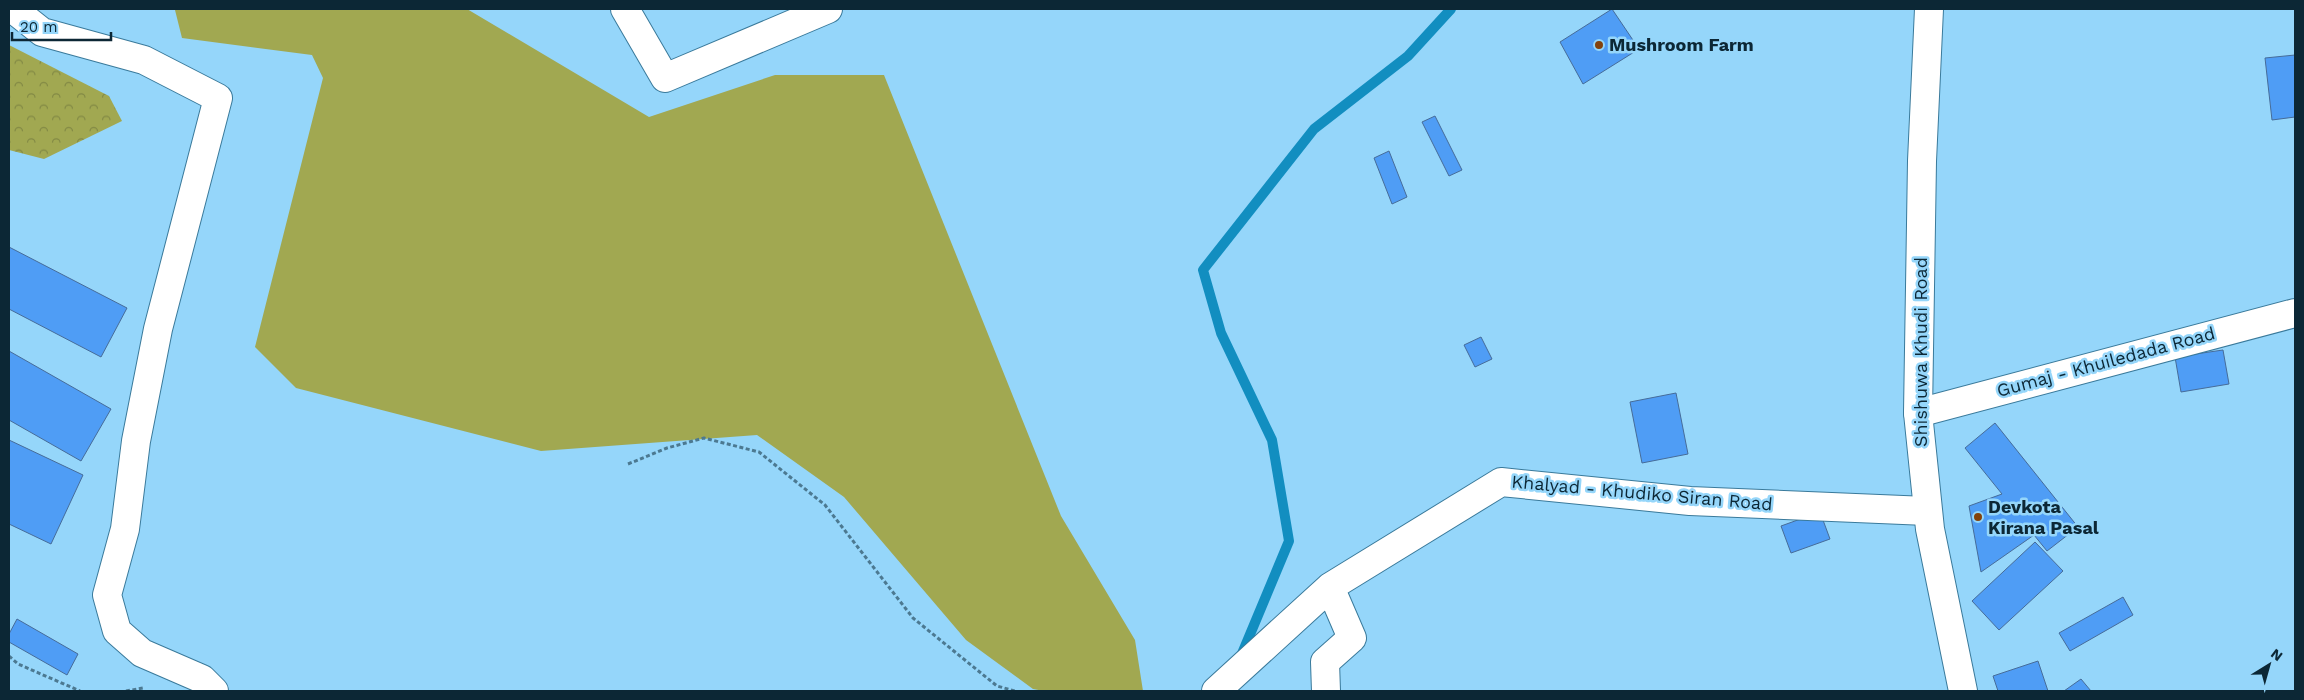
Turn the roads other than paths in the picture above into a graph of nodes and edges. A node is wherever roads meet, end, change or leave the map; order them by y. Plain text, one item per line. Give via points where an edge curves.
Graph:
1 (13, 9) edge
2 (625, 9) edge
3 (828, 9) edge
4 (1929, 9) edge
5 (2295, 313) edge
6 (1918, 413) junction
7 (1927, 511) junction
8 (1330, 587) junction
9 (214, 691) edge
10 (1216, 691) edge
11 (1326, 691) edge
12 (1963, 691) edge

1 - 9 street via 42,32 144,60 218,98 158,329 136,441 125,529 107,595 116,631 142,653 202,679
2 - 3 street via 665,78
4 - 6 street, Shishuwa Khudi Road via 1922,161
5 - 6 street, Gumaj - Khuiledada Road
6 - 7 street, Shishuwa Khudi Road
7 - 8 street, Khalyad - Khudiko Siran Road via 1690,501 1501,482
7 - 12 street, Shishuwa Khudi Road
8 - 10 street, Khalyad - Khudiko Siran Road
8 - 11 street via 1352,638 1325,662

